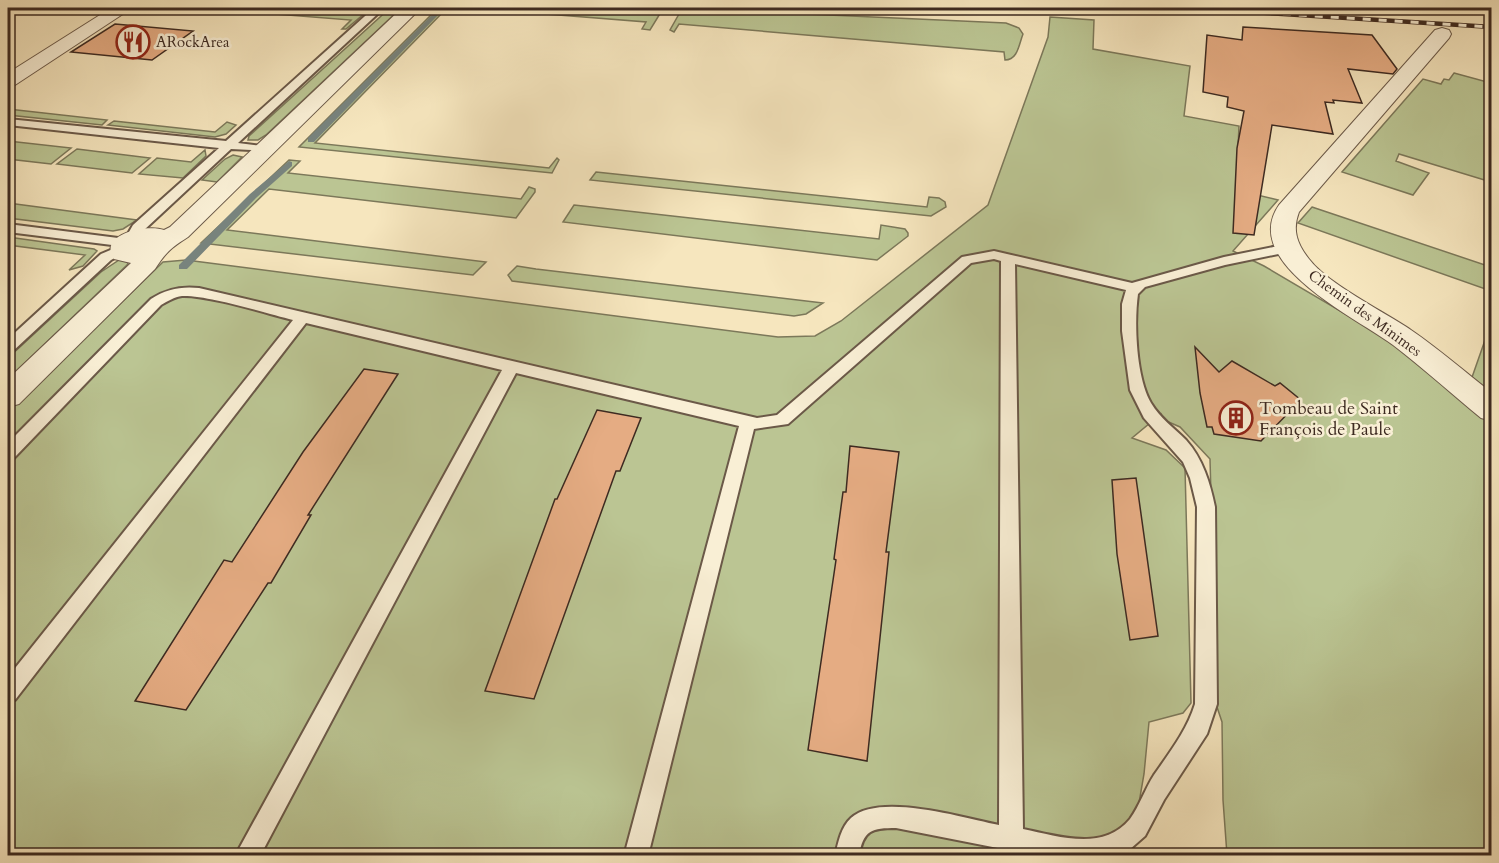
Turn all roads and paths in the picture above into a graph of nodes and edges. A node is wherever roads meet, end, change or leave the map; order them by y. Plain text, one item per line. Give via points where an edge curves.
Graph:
1 (123, 8) edge
2 (379, 8) edge
3 (412, 8) edge
4 (1442, 34) dead end
5 (8, 81) edge
6 (8, 122) edge
7 (228, 145) junction
8 (265, 149) junction
9 (8, 228) edge
10 (139, 245) junction
11 (1288, 248) junction
12 (1008, 258) junction
13 (1135, 288) junction
14 (303, 317) junction
15 (8, 347) edge
16 (512, 366) junction
17 (8, 396) edge
18 (1491, 410) edge
19 (748, 422) junction
20 (8, 453) edge
21 (8, 693) edge
22 (1011, 839) junction
23 (247, 855) edge
24 (636, 855) edge
25 (847, 855) edge

1 - 5 street
2 - 7 lane
3 - 8 street
4 - 11 street via 1288,210 1281,229
6 - 7 lane
7 - 8 lane
7 - 10 lane via 138,228
8 - 10 street via 179,232
9 - 10 lane
10 - 15 lane via 106,256
10 - 17 street via 146,263
11 - 13 lane via 1224,261
11 - 18 street, Chemin des Minimes via 1312,278 1403,338
12 - 13 lane
12 - 19 lane via 985,255 968,260 782,420
12 - 22 lane
13 - 22 lane via 1131,293 1129,320 1134,375 1141,399 1151,417 1185,452 1202,482 1206,507 1206,704 1199,727 1147,812 1137,828 1120,842 1082,852
14 - 16 lane
14 - 20 lane via 188,291 170,294 156,302
14 - 21 lane
16 - 19 lane
16 - 23 lane
19 - 24 lane
22 - 25 lane via 876,816 862,821

